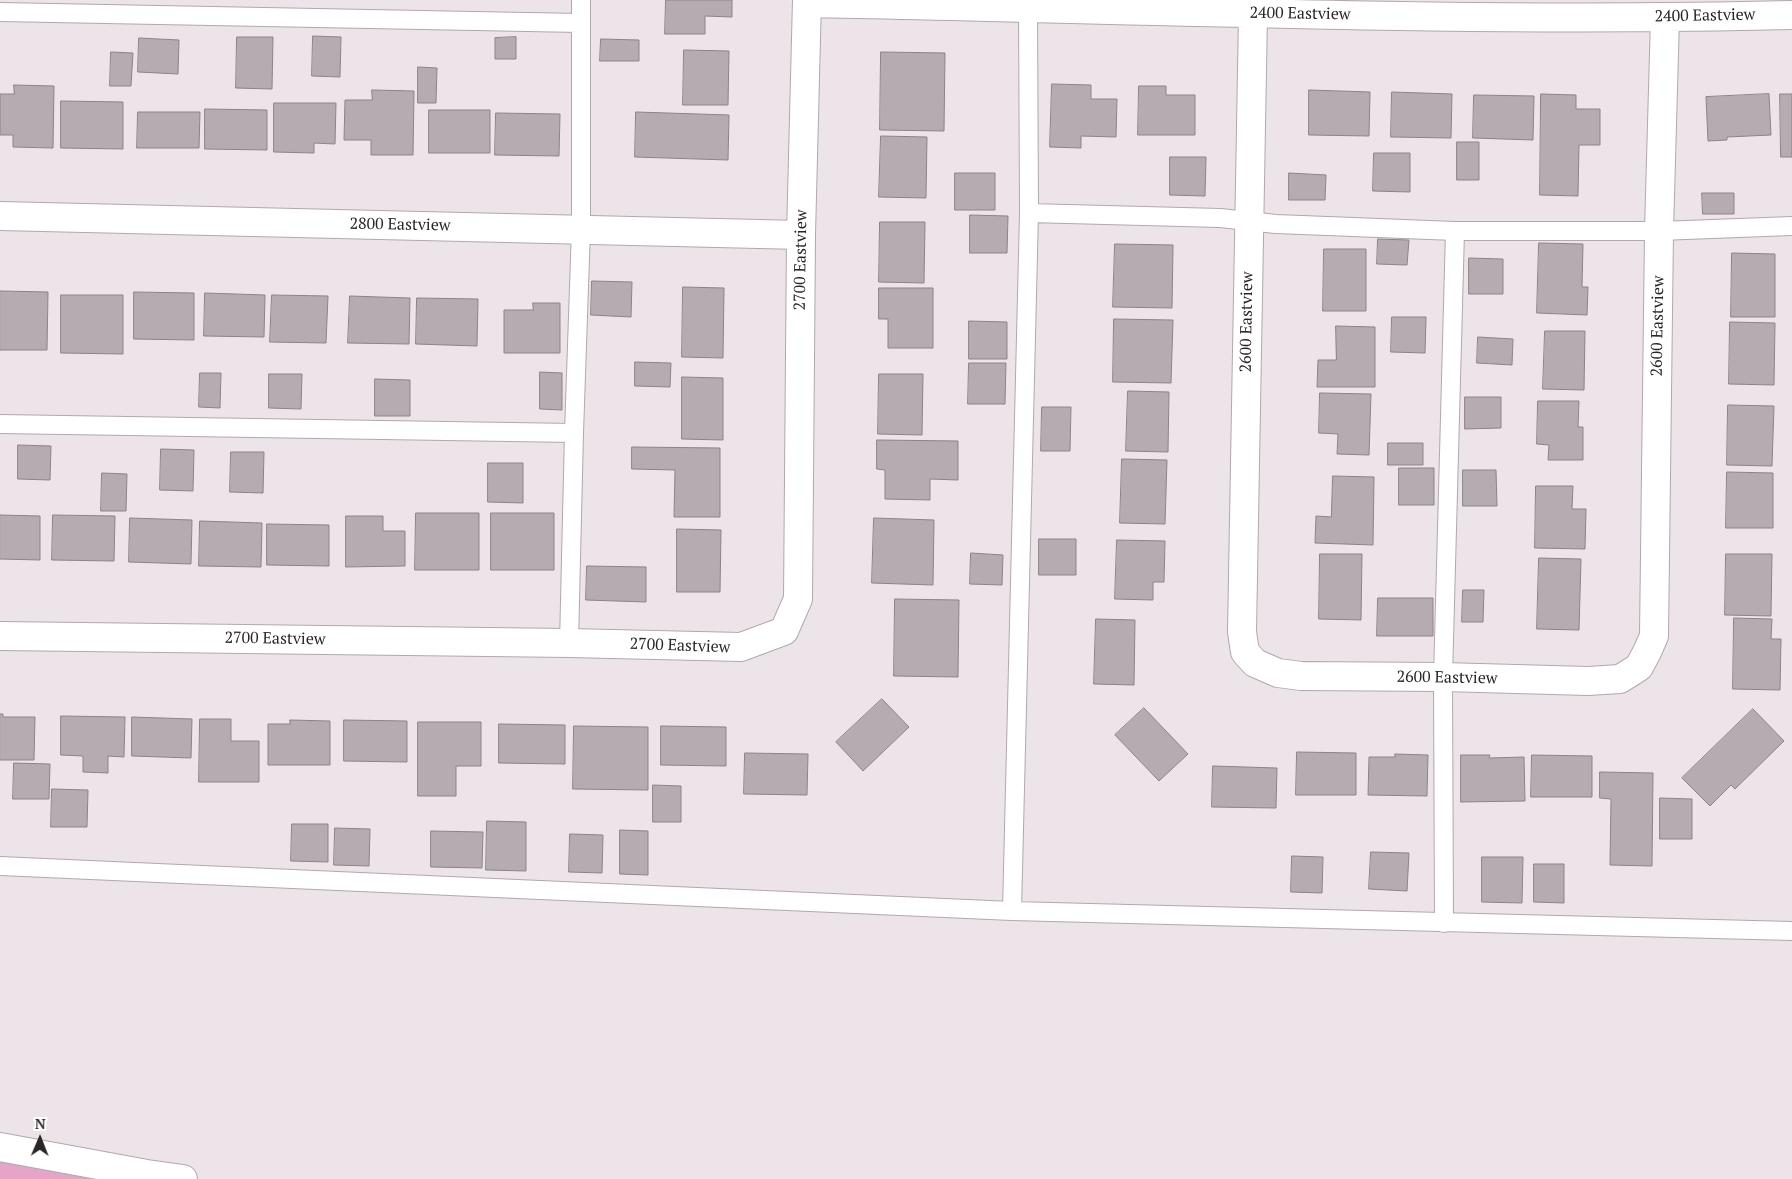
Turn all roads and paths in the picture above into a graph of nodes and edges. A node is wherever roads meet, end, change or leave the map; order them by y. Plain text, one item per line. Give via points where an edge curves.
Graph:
1 (581, 0) edge
2 (807, 1) edge
3 (1028, 7) junction
4 (0, 12) edge
5 (1252, 14) junction
6 (1792, 15) edge
7 (1665, 18) junction
8 (580, 22) junction
9 (1029, 213) junction
10 (0, 216) edge
11 (1249, 220) junction
12 (1792, 226) edge
13 (581, 229) junction
14 (1455, 231) junction
15 (1659, 231) junction
16 (801, 235) junction
17 (0, 424) edge
18 (574, 433) junction
19 (0, 636) edge
20 (569, 643) junction
21 (1443, 677) junction
22 (0, 866) edge
23 (1012, 911) junction
24 (1444, 923) junction
25 (1792, 932) edge
26 (0, 1147) edge
27 (184, 1179) edge

1 - 8 lane
2 - 3 main road, 2400 Eastview
2 - 16 main road, 2700 Eastview
3 - 5 main road, 2400 Eastview
3 - 9 lane
4 - 8 lane
5 - 7 main road, 2400 Eastview
5 - 11 main road, 2600 Eastview
6 - 7 main road, 2400 Eastview
7 - 15 main road, 2600 Eastview
8 - 13 lane
9 - 11 lane
9 - 23 lane
10 - 13 main road, 2800 Eastview
11 - 14 lane via 1276,224
11 - 21 main road, 2600 Eastview via 1244,652 1255,663 1278,673 1301,676
12 - 15 lane
13 - 16 main road, 2800 Eastview
13 - 18 lane
14 - 15 lane
14 - 21 lane
15 - 21 main road, 2600 Eastview via 1654,636 1648,652 1639,666 1620,679
16 - 20 main road, 2700 Eastview via 798,599 784,630 741,647
17 - 18 lane
18 - 20 lane
19 - 20 main road, 2700 Eastview
21 - 24 lane
22 - 23 lane
23 - 24 lane
24 - 25 lane
26 - 27 main road

